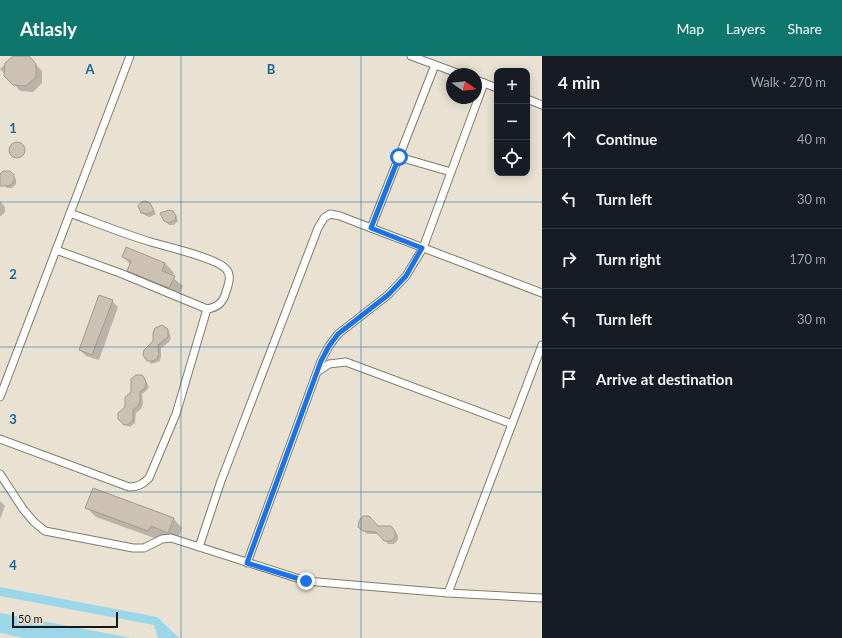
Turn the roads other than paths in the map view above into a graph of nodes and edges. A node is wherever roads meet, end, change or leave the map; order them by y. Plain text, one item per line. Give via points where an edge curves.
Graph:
1 (130, 56) edge
2 (412, 56) edge
3 (435, 65) junction
4 (446, 69) edge
5 (484, 83) joint
6 (494, 87) edge
7 (530, 100) edge
8 (542, 105) edge
9 (399, 157) junction
10 (451, 172) junction
11 (70, 213) junction
12 (371, 228) junction
13 (422, 248) junction
14 (56, 250) junction
15 (542, 293) edge
16 (207, 309) junction
17 (542, 345) edge
18 (318, 372) junction
19 (0, 397) edge
20 (512, 424) junction
21 (0, 439) edge
22 (0, 474) edge
23 (199, 547) junction
24 (247, 563) junction
25 (448, 593) junction
26 (542, 598) edge

1 - 11 lane
2 - 3 lane
3 - 4 lane
3 - 9 lane
5 - 6 lane
5 - 10 lane
7 - 8 lane
9 - 10 lane
9 - 12 lane
10 - 13 lane
11 - 14 lane
11 - 16 lane via 150,242 196,254 226,269 229,284 224,298 216,307
12 - 13 lane
12 - 23 lane via 330,214 318,228 221,481
13 - 15 lane
13 - 18 lane via 406,276 388,295 338,334 329,346
14 - 16 lane
14 - 19 lane
16 - 21 lane via 176,414 150,478 143,484 129,487
17 - 20 lane
18 - 20 lane via 329,364 346,362
18 - 24 lane
20 - 25 lane
22 - 23 lane via 23,509 45,531 133,548 144,548 162,539 171,538
23 - 24 lane
24 - 25 lane via 306,581
25 - 26 lane

